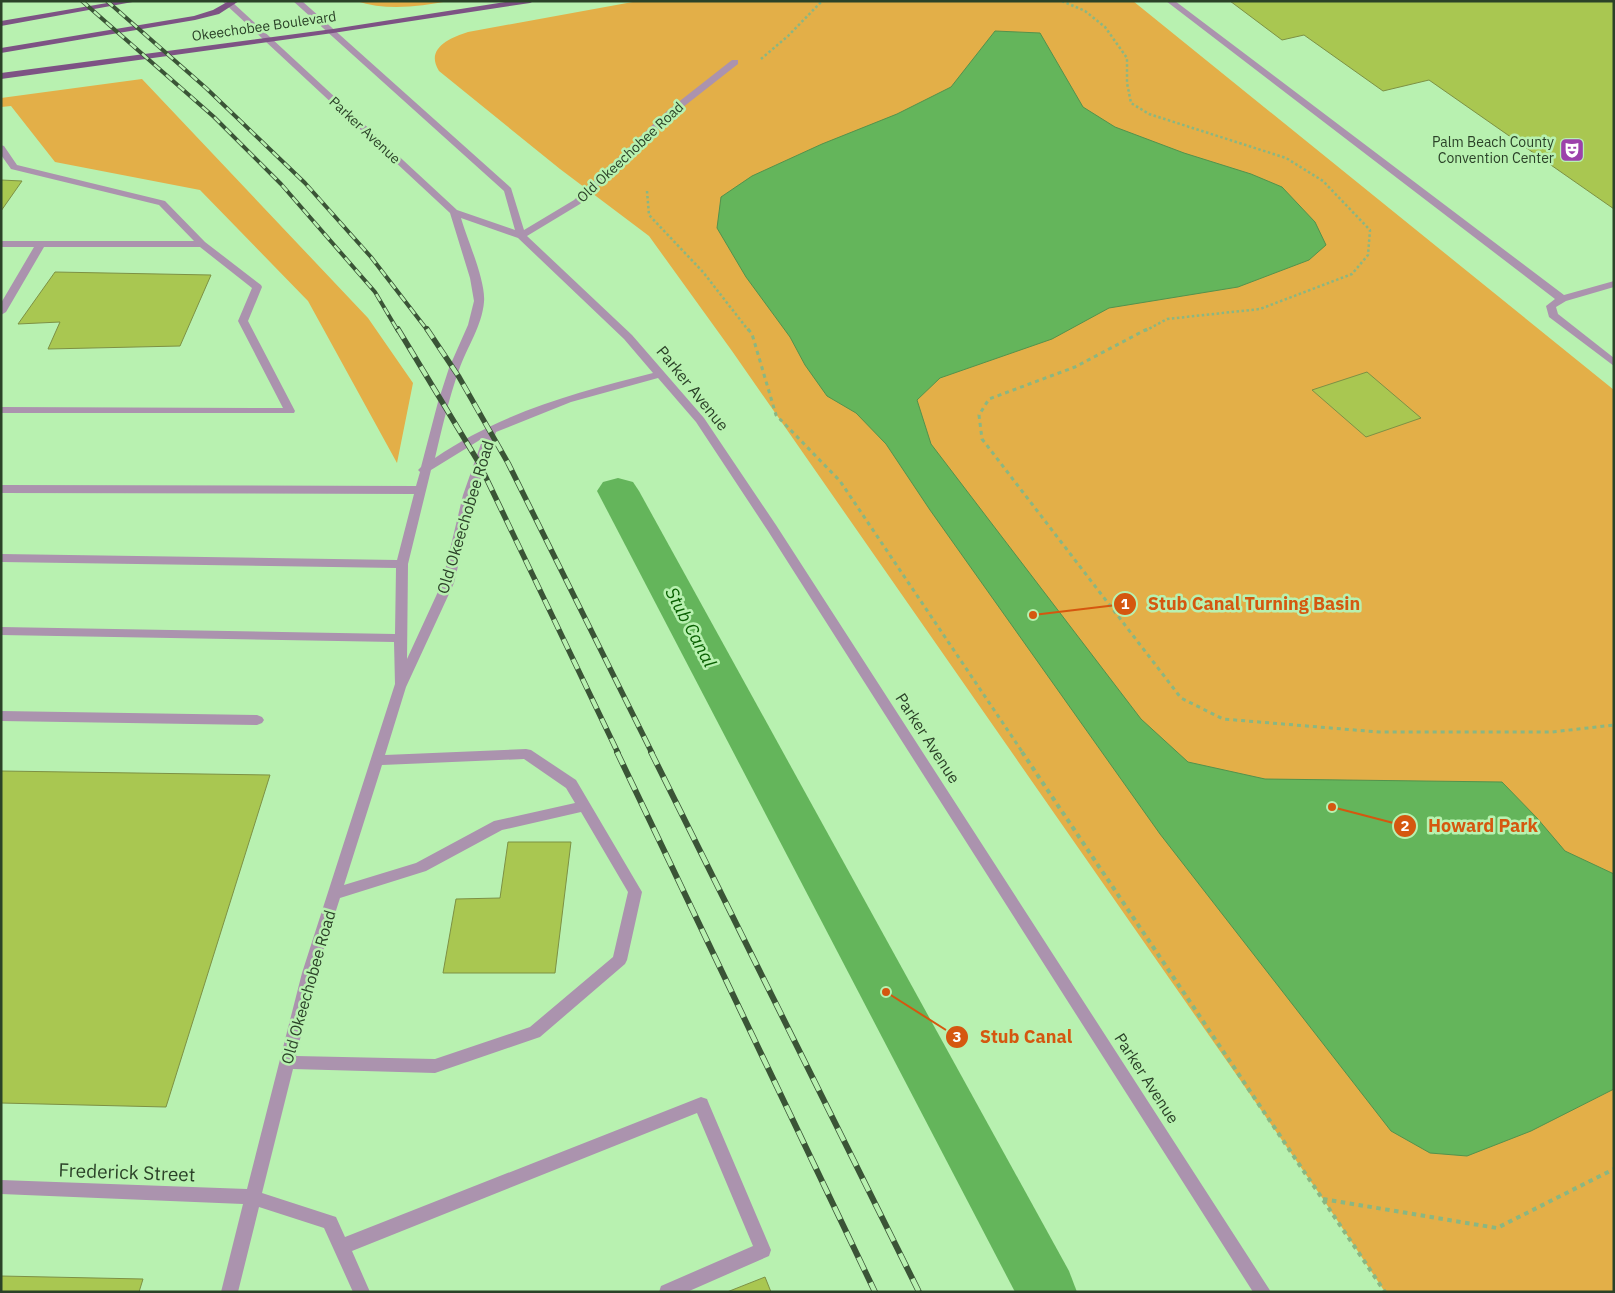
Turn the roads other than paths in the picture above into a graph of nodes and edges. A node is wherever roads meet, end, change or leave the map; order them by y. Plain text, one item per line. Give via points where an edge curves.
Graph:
1 (134, 1) edge
2 (297, 1) edge
3 (530, 1) edge
4 (1170, 1) edge
5 (230, 2) edge
6 (1, 24) edge
7 (333, 31) junction
8 (268, 40) junction
9 (1, 51) edge
10 (735, 62) dead end
11 (1, 76) edge
12 (1, 148) edge
13 (454, 212) junction
14 (521, 236) junction
15 (1, 244) edge
16 (41, 244) junction
17 (202, 244) junction
18 (1614, 284) edge
19 (1562, 299) junction
20 (1, 312) edge
21 (1614, 363) edge
22 (660, 374) junction
23 (1, 410) edge
24 (491, 430) junction
25 (424, 470) junction
26 (1, 489) edge
27 (420, 490) junction
28 (1, 558) edge
29 (402, 564) junction
30 (1, 631) edge
31 (400, 638) junction
32 (400, 686) junction
33 (1, 716) edge
34 (257, 720) dead end
35 (377, 760) junction
36 (584, 806) junction
37 (334, 894) junction
38 (287, 1062) junction
39 (1, 1188) edge
40 (251, 1196) junction
41 (341, 1247) junction
42 (229, 1292) edge
43 (362, 1292) edge
44 (667, 1292) edge
45 (1263, 1292) edge

1 - 6 main road
2 - 7 street
3 - 7 main road, Okeechobee Boulevard
4 - 19 street
5 - 8 street, Parker Avenue
5 - 9 main road via 216,12 195,18
7 - 8 main road, Okeechobee Boulevard
7 - 14 street via 508,190
8 - 11 main road, Okeechobee Boulevard
8 - 13 street, Parker Avenue
10 - 14 street, Old Okeechobee Road via 670,113 577,202
12 - 17 street via 14,167 162,203
13 - 14 street, Parker Avenue
13 - 25 street via 479,301 454,368
14 - 22 street, Parker Avenue via 628,337
15 - 16 street
16 - 17 street
16 - 20 street
17 - 23 street via 257,287 243,322 290,411
18 - 19 street
19 - 21 street via 1551,306 1552,315
22 - 24 street, Old Okeechobee Road via 550,405
22 - 45 street, Parker Avenue via 700,420 772,528
24 - 25 street, Old Okeechobee Road via 452,450
24 - 32 street, Old Okeechobee Road via 469,495 448,583
25 - 27 street, Old Okeechobee Road
26 - 27 street
27 - 29 street, Old Okeechobee Road
28 - 29 street
29 - 31 street, Old Okeechobee Road
30 - 31 street
31 - 32 street, Old Okeechobee Road
32 - 35 street, Old Okeechobee Road
33 - 34 street
35 - 36 street via 526,754 571,784
35 - 37 street, Old Okeechobee Road
36 - 37 street via 499,825 421,867
36 - 38 street via 634,892 620,960 536,1032 435,1066
37 - 38 street, Old Okeechobee Road via 309,973
38 - 40 street, Old Okeechobee Road
39 - 40 street, Frederick Street
40 - 41 street, Frederick Street via 330,1222
40 - 42 street, Old Okeechobee Road
41 - 43 street, Frederick Street
41 - 44 street via 701,1104 763,1250

